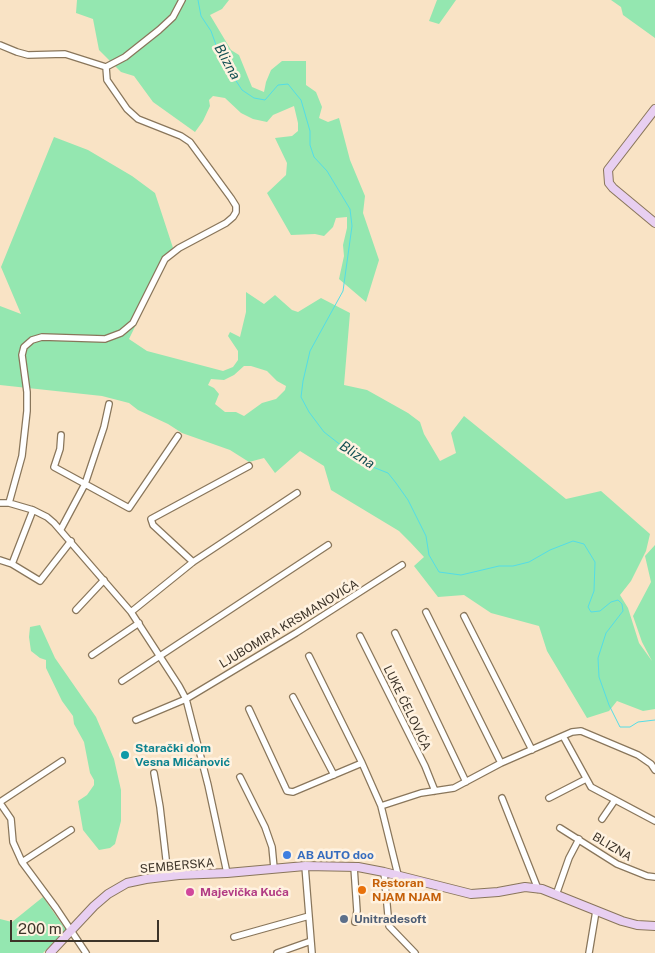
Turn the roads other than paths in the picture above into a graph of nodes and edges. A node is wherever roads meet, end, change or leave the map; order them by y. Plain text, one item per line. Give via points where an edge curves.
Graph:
1 (182, 0) edge
2 (0, 45) edge
3 (106, 67) junction
4 (655, 109) edge
5 (655, 223) edge
6 (109, 404) dead end
7 (61, 435) dead end
8 (178, 436) dead end
9 (249, 466) dead end
10 (85, 484) junction
11 (297, 493) dead end
12 (0, 503) edge
13 (9, 504) junction
14 (33, 510) junction
15 (61, 530) junction
16 (71, 541) junction
17 (328, 545) dead end
18 (0, 560) edge
19 (194, 562) junction
20 (12, 564) junction
21 (402, 566) dead end
22 (104, 580) junction
23 (76, 610) dead end
24 (130, 612) junction
25 (426, 612) dead end
26 (464, 616) dead end
27 (138, 623) junction
28 (395, 633) dead end
29 (360, 636) dead end
30 (92, 655) dead end
31 (309, 656) dead end
32 (160, 657) junction
33 (122, 681) dead end
34 (293, 697) dead end
35 (186, 699) junction
36 (248, 709) dead end
37 (136, 720) dead end
38 (563, 736) junction
39 (532, 750) junction
40 (62, 762) dead end
41 (362, 763) junction
42 (501, 763) junction
43 (655, 770) edge
44 (154, 773) dead end
45 (334, 775) junction
46 (240, 777) dead end
47 (586, 779) junction
48 (466, 782) junction
49 (435, 791) junction
50 (502, 798) dead end
51 (550, 798) dead end
52 (615, 800) junction
53 (0, 802) edge
54 (382, 806) junction
55 (602, 819) dead end
56 (655, 821) edge
57 (560, 828) dead end
58 (71, 830) dead end
59 (579, 838) junction
60 (22, 862) junction
61 (305, 866) junction
62 (354, 867) junction
63 (274, 868) junction
64 (384, 872) junction
65 (226, 873) junction
66 (398, 875) junction
67 (168, 876) junction
68 (655, 877) edge
69 (538, 889) junction
70 (556, 895) junction
71 (596, 911) junction
72 (309, 916) junction
73 (355, 922) dead end
74 (655, 926) edge
75 (72, 930) junction
76 (234, 937) dead end
77 (311, 941) junction
78 (50, 953) edge
79 (86, 953) edge
80 (277, 953) edge
81 (312, 953) edge
82 (415, 953) edge
83 (589, 953) edge

1 - 3 street via 173,17 159,30 125,57
2 - 3 street via 28,55 64,54
3 - 13 street via 107,80 127,109 143,122 190,142 231,198 236,212 226,223 164,259 133,323 121,333 106,339 42,337 24,347 27,412 22,456
4 - 5 main road via 608,170 609,183 613,188
6 - 10 street
7 - 10 street via 54,467
8 - 10 street via 129,508
9 - 19 street via 151,519 153,525
10 - 15 street
11 - 19 street
12 - 13 street
13 - 14 street
14 - 15 street
14 - 20 street
15 - 16 street
16 - 20 street via 40,581
16 - 22 street
17 - 32 street
18 - 20 street
19 - 24 street
21 - 35 street, LJUBOMIRA KRSMANOVIĆA
22 - 23 street
22 - 24 street
24 - 27 street
25 - 42 street
26 - 39 street
27 - 30 street
27 - 32 street
28 - 48 street, LUKE ĆELOVIĆA
29 - 49 street, LUKE ĆELOVIĆA
31 - 41 street
32 - 33 street
32 - 35 street
34 - 45 street
35 - 37 street, LJUBOMIRA KRSMANOVIĆA
35 - 65 street
36 - 45 street via 287,792
38 - 39 street
38 - 43 street via 585,732 638,755
38 - 47 street
39 - 42 street
40 - 53 street
41 - 45 street
41 - 54 street
42 - 48 street
44 - 67 street
46 - 63 street via 265,827 272,847
47 - 51 street
47 - 52 street via 591,787
48 - 49 street
49 - 54 street
50 - 69 street
52 - 55 street, BLIZNA
52 - 56 street
53 - 60 street via 11,819 13,842
54 - 66 street
57 - 59 street, BLIZNA
58 - 60 street
59 - 68 street, BLIZNA via 617,864
59 - 70 street
60 - 75 street
61 - 62 main road, SEMBERSKA
61 - 63 main road, SEMBERSKA
61 - 72 street
62 - 64 main road, SEMBERSKA
62 - 73 street
63 - 65 main road, SEMBERSKA
64 - 66 main road, SEMBERSKA
64 - 82 street via 389,926
65 - 67 main road, SEMBERSKA
66 - 69 main road, SEMBERSKA via 472,894 525,887
67 - 75 main road, SEMBERSKA via 137,880 118,888 94,906
69 - 70 main road, SEMBERSKA
70 - 71 main road, SEMBERSKA
71 - 74 main road, SEMBERSKA via 637,925
71 - 83 street
72 - 76 street
72 - 77 street
75 - 78 main road, SEMBERSKA
75 - 79 street
77 - 80 street
77 - 81 street

